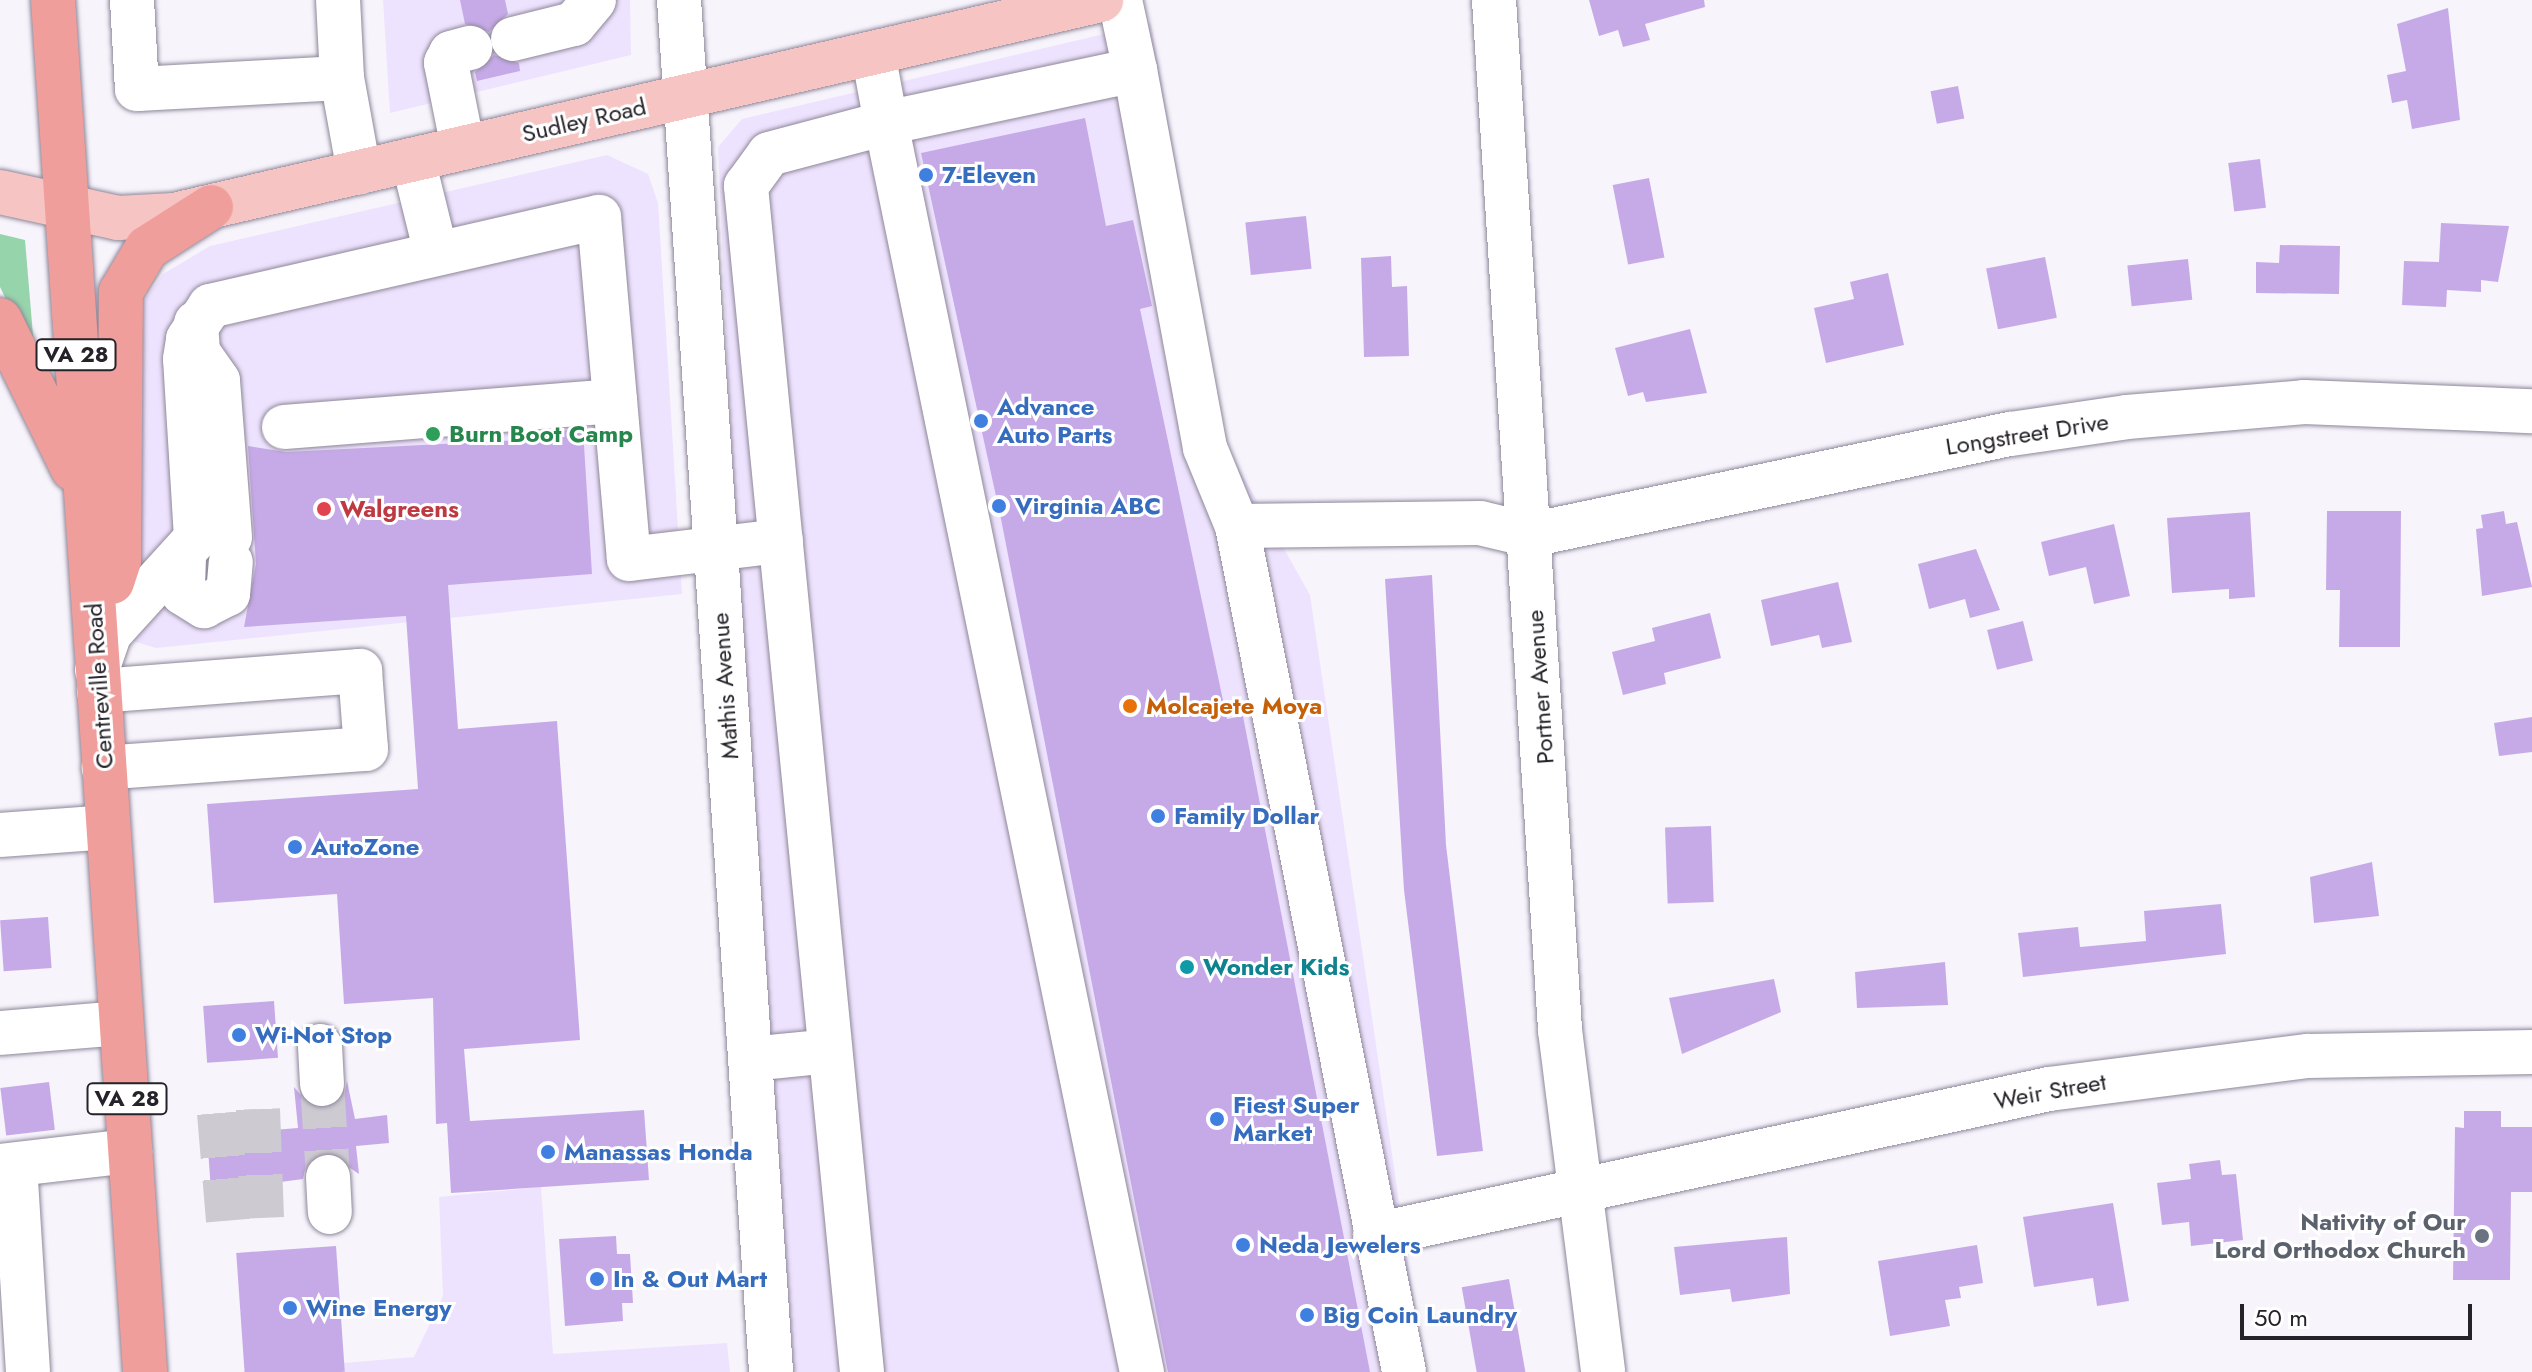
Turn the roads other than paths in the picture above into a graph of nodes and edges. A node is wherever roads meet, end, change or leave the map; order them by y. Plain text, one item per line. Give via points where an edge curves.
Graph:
1 (53, 0) edge
2 (132, 0) edge
3 (338, 0) edge
4 (594, 0) edge
5 (679, 0) edge
6 (1101, 0) edge
7 (1120, 0) edge
8 (1494, 0) edge
9 (513, 39) dead end
10 (470, 48) dead end
11 (873, 53) junction
12 (1135, 70) junction
13 (342, 78) junction
14 (685, 96) junction
15 (886, 123) junction
16 (463, 148) junction
17 (413, 160) junction
18 (359, 172) junction
19 (0, 192) edge
20 (211, 207) junction
21 (66, 208) junction
22 (436, 253) junction
23 (0, 320) edge
24 (615, 401) junction
25 (2532, 411) edge
26 (284, 427) dead end
27 (86, 502) junction
28 (1237, 526) junction
29 (1530, 535) junction
30 (781, 541) junction
31 (716, 551) junction
32 (97, 665) junction
33 (104, 768) junction
34 (108, 827) junction
35 (0, 835) edge
36 (121, 1023) junction
37 (0, 1033) edge
38 (830, 1051) junction
39 (2532, 1052) edge
40 (750, 1059) junction
41 (130, 1151) junction
42 (8, 1166) edge
43 (1575, 1189) junction
44 (1375, 1235) junction
45 (16, 1345) edge
46 (145, 1372) edge
47 (771, 1372) edge
48 (862, 1372) edge
49 (1142, 1372) edge
50 (1404, 1372) edge
51 (1603, 1372) edge

1 - 21 highway, Centreville Road / VA 28
2 - 13 street via 137,89
3 - 13 street
4 - 9 street via 574,24
5 - 14 street, Mathis Avenue
6 - 11 main road, Sudley Road
7 - 12 street
8 - 29 street, Portner Avenue
10 - 16 street via 446,63
11 - 14 main road, Sudley Road
11 - 15 street
12 - 15 street
12 - 28 street via 1205,448
13 - 18 street
14 - 16 main road, Sudley Road
14 - 31 street, Mathis Avenue
15 - 30 street via 769,154 746,186
15 - 49 street
16 - 17 main road, Sudley Road
17 - 18 main road, Sudley Road
17 - 22 street
18 - 20 main road, Sudley Road
19 - 21 main road, Sudley Road
20 - 21 main road, Sudley Road via 139,218
20 - 32 highway via 147,248 121,292 119,560
21 - 27 highway, Centreville Road / VA 28
22 - 24 street via 599,217
22 - 32 street via 219,300 196,323 184,369 210,546 110,633
23 - 27 highway
24 - 26 street
24 - 31 street via 629,559
25 - 29 street, Longstreet Drive via 2304,402 2127,417 2011,434
27 - 32 highway, Centreville Road / VA 28
28 - 29 street via 1480,523
28 - 44 street
29 - 43 street, Portner Avenue
30 - 31 street
30 - 38 street
31 - 40 street, Mathis Avenue
32 - 33 highway, Centreville Road / VA 28
32 - 33 street via 360,671 365,733 366,749
33 - 34 highway, Centreville Road / VA 28
34 - 35 street
34 - 36 highway, Centreville Road / VA 28
36 - 37 street
36 - 41 highway, Centreville Road / VA 28
38 - 40 street
38 - 48 street
39 - 43 street, Weir Street via 2308,1056 2176,1069
40 - 47 street, Mathis Avenue
41 - 42 street
41 - 46 highway, Centreville Road / VA 28
42 - 45 street
43 - 44 street, Weir Street
43 - 51 street, Portner Avenue
44 - 50 street

